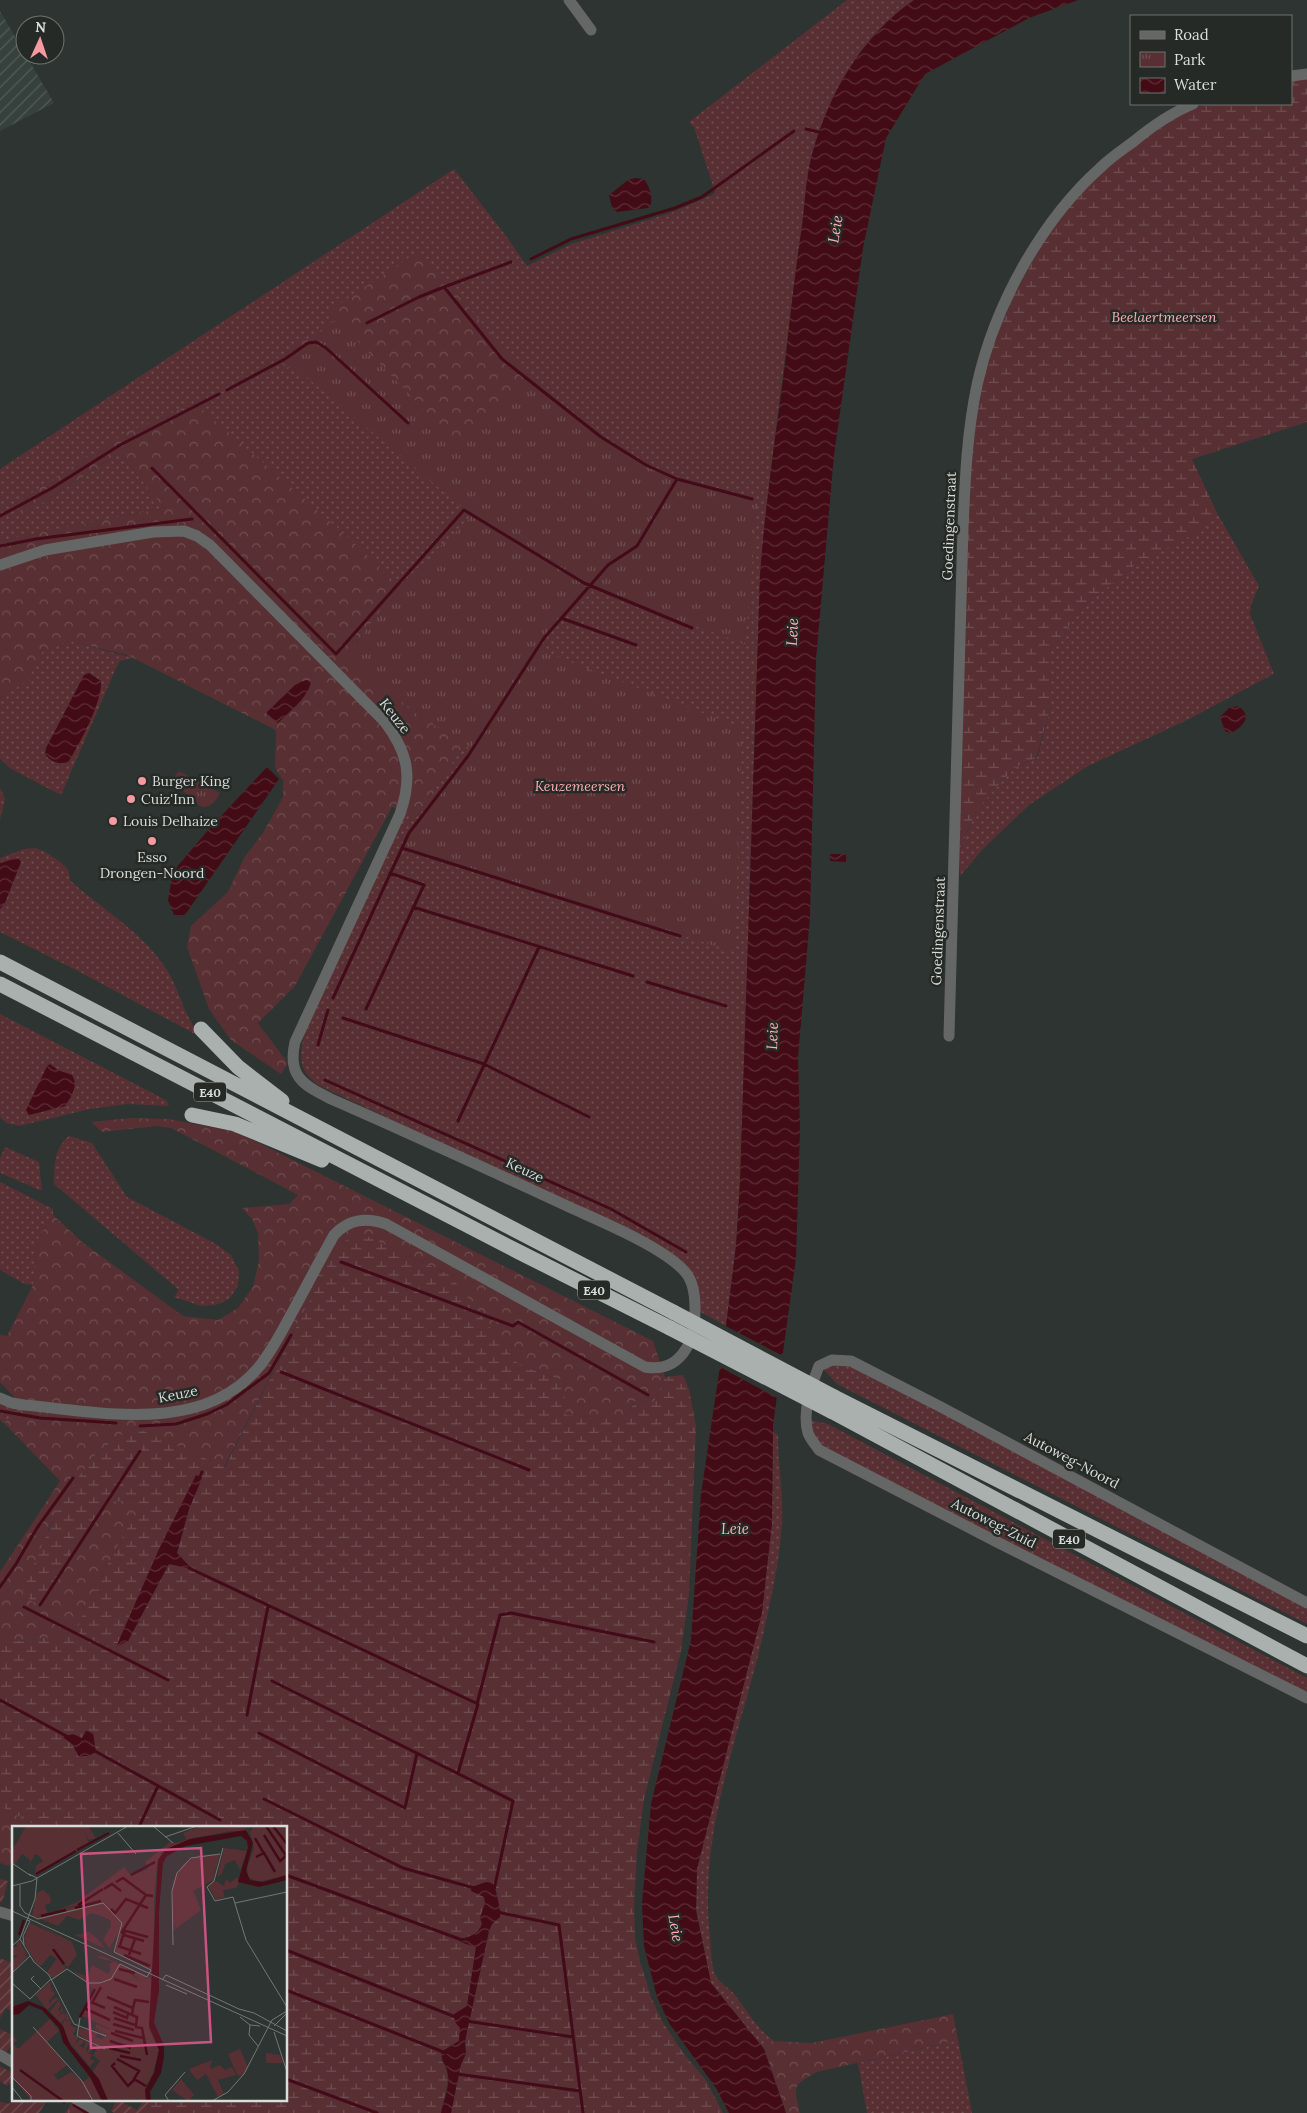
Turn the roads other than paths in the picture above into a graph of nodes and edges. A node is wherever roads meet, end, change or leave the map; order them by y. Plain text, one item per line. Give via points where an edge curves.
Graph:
1 (568, 0) edge
2 (591, 30) dead end
3 (1307, 74) edge
4 (1292, 76) edge
5 (1191, 105) edge
6 (0, 565) edge
7 (0, 962) edge
8 (0, 984) edge
9 (202, 1029) dead end
10 (948, 1036) dead end
11 (192, 1115) dead end
12 (298, 1116) junction
13 (420, 1201) junction
14 (819, 1366) joint
15 (0, 1398) edge
16 (833, 1404) junction
17 (1307, 1603) edge
18 (1307, 1636) edge
19 (1307, 1666) edge
20 (1307, 1698) edge
21 (0, 2055) edge
22 (12, 2062) edge
23 (78, 2100) edge
24 (101, 2113) edge

1 - 2 street
3 - 4 street
5 - 10 street, Goedingenstraat via 1147,130 1100,167 1066,205 1027,259 1011,290 977,385 967,447 962,528
6 - 15 street, Keuze via 45,550 153,532 184,531 197,536 210,545 384,721 395,735 407,768 405,798 295,1042 296,1073 301,1081 331,1099 641,1242 687,1274 692,1284 694,1305 693,1330 687,1349 673,1364 657,1369 644,1368 386,1224 362,1220 350,1222 334,1235 277,1340 257,1369 211,1402 167,1414 132,1414 24,1405
7 - 12 highway, E40
8 - 13 highway, E40
9 - 12 highway via 238,1067
11 - 13 highway via 235,1124
12 - 16 highway, E40, bridge via 673,1312
13 - 16 highway, E40, bridge via 670,1328
14 - 17 street, Autoweg-Noord via 832,1360 851,1361
14 - 20 street, Autoweg-Zuid via 807,1404 806,1421 808,1435 819,1450
16 - 18 highway, E40
16 - 19 highway, E40
21 - 22 street
23 - 24 street

